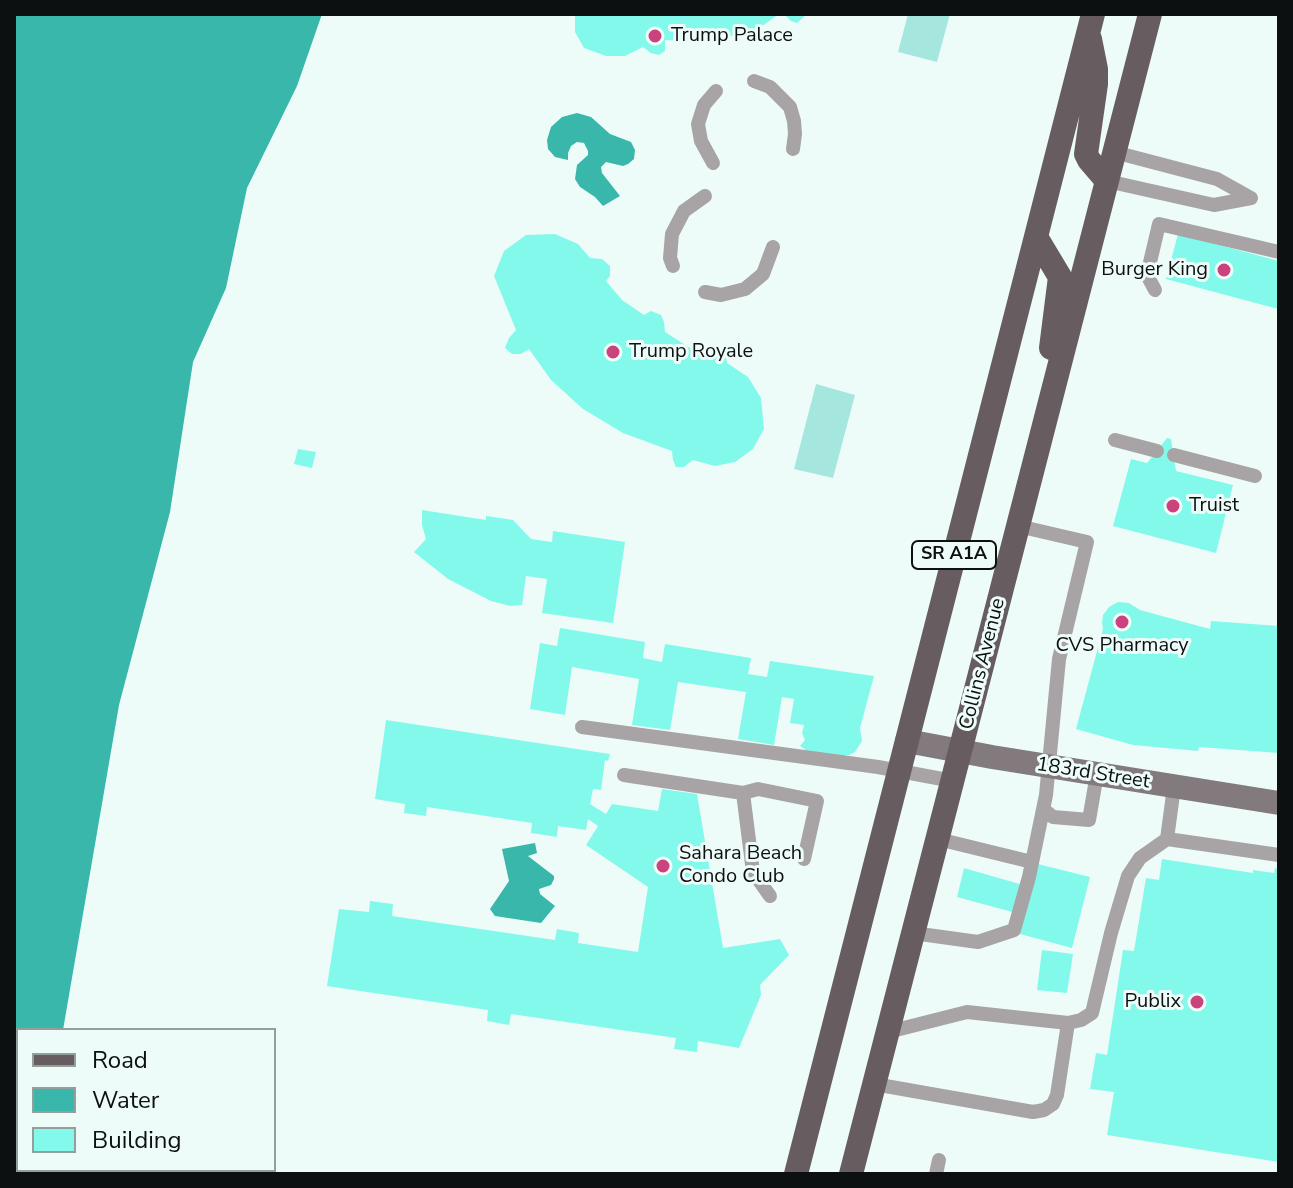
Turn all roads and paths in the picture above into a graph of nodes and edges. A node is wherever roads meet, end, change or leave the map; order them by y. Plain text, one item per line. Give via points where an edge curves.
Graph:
1 (1150, 14) edge
2 (1090, 22) edge
3 (754, 81) dead end
4 (716, 91) dead end
5 (793, 149) dead end
6 (1114, 152) junction
7 (713, 163) dead end
8 (1107, 181) junction
9 (705, 196) dead end
10 (1036, 237) junction
11 (773, 247) dead end
12 (1279, 252) edge
13 (673, 266) dead end
14 (1155, 290) dead end
15 (705, 292) dead end
16 (1052, 394) junction
17 (1115, 440) dead end
18 (1157, 451) dead end
19 (1174, 455) dead end
20 (1255, 476) dead end
21 (1018, 526) junction
22 (582, 727) dead end
23 (907, 741) junction
24 (960, 751) junction
25 (1049, 766) junction
26 (899, 771) junction
27 (1097, 774) junction
28 (624, 775) dead end
29 (953, 781) junction
30 (1174, 787) junction
31 (743, 793) junction
32 (1279, 803) edge
33 (1043, 809) junction
34 (938, 839) junction
35 (1167, 839) junction
36 (1279, 855) edge
37 (804, 859) dead end
38 (1032, 862) junction
39 (770, 896) dead end
40 (913, 933) junction
41 (1068, 1023) junction
42 (888, 1032) junction
43 (874, 1084) junction
44 (796, 1174) edge
45 (851, 1174) edge

1 - 6 main road, Collins Avenue / SR A1A
2 - 8 main road via 1096,84 1086,154
2 - 10 main road, SR A1A
3 - 5 lane via 770,87 790,107
4 - 7 lane via 698,124
6 - 8 main road, Collins Avenue / SR A1A
6 - 8 lane via 1217,179 1251,198 1214,205
8 - 16 main road, Collins Avenue / SR A1A
9 - 13 lane via 684,211 672,234
10 - 16 main road via 1060,277 1051,342
10 - 23 main road, SR A1A
11 - 15 lane via 763,274 745,289 721,295
12 - 14 lane via 1159,224 1147,275
16 - 21 main road, Collins Avenue / SR A1A
17 - 18 lane
19 - 20 lane
21 - 24 main road, Collins Avenue / SR A1A
21 - 25 lane via 1087,542 1059,659
22 - 26 lane
23 - 24 street, 183rd Street
23 - 26 main road, SR A1A
24 - 25 street, 183rd Street
24 - 29 main road, Collins Avenue / SR A1A
25 - 27 street, 183rd Street
25 - 33 lane
26 - 29 lane
26 - 44 main road, SR A1A
27 - 30 street, 183rd Street
27 - 33 lane via 1089,820 1053,817
28 - 31 lane
29 - 34 main road, Collins Avenue / SR A1A
30 - 32 street, 183rd Street
30 - 35 lane
31 - 37 lane via 758,789 817,801
31 - 39 lane via 753,872
33 - 38 lane
34 - 38 lane
34 - 40 main road, Collins Avenue / SR A1A
35 - 36 lane
35 - 41 lane via 1140,858 1128,876 1092,1013
38 - 40 lane via 1014,930 978,942
40 - 42 main road, Collins Avenue / SR A1A
41 - 42 lane via 967,1012
41 - 43 lane via 1057,1095 1044,1110
42 - 43 main road, Collins Avenue / SR A1A
43 - 45 main road, Collins Avenue / SR A1A

